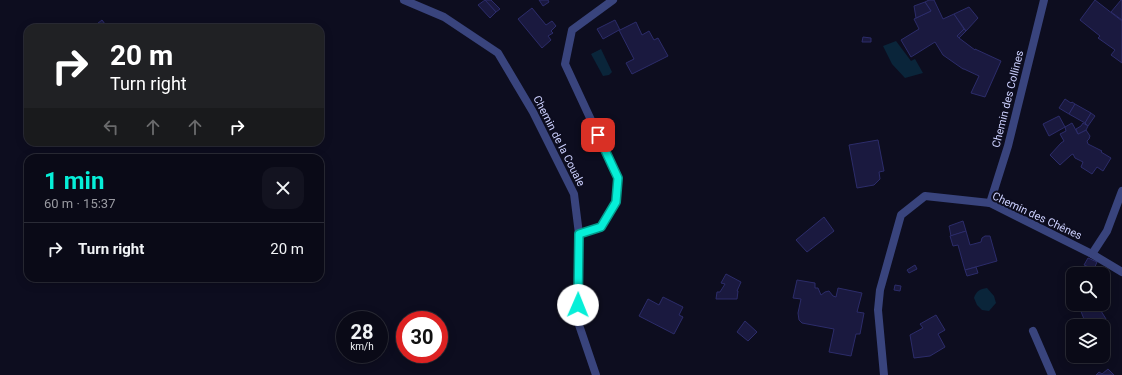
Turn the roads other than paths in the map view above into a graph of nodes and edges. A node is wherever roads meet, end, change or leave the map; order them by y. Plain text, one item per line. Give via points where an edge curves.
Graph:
1 (404, 0) edge
2 (613, 0) edge
3 (1044, 0) edge
4 (1122, 191) edge
5 (990, 203) junction
6 (579, 234) junction
7 (1092, 254) junction
8 (1122, 272) edge
9 (1033, 331) dead end
10 (596, 375) edge
11 (884, 375) edge
12 (1052, 375) edge

1 - 6 street, Chemin de la Couale via 444,17 498,53 533,112 574,194
2 - 6 street via 572,30 565,64 618,178 616,202 601,227
3 - 5 street, Chemin des Collines via 1008,146
4 - 7 street via 1107,231
5 - 7 street, Chemin des Chênes
5 - 11 street, Chemin des Chênes via 925,196 900,215 880,290 878,310
6 - 10 street, Chemin de la Couale via 577,319
7 - 8 street, Chemin des Chênes
9 - 12 street

